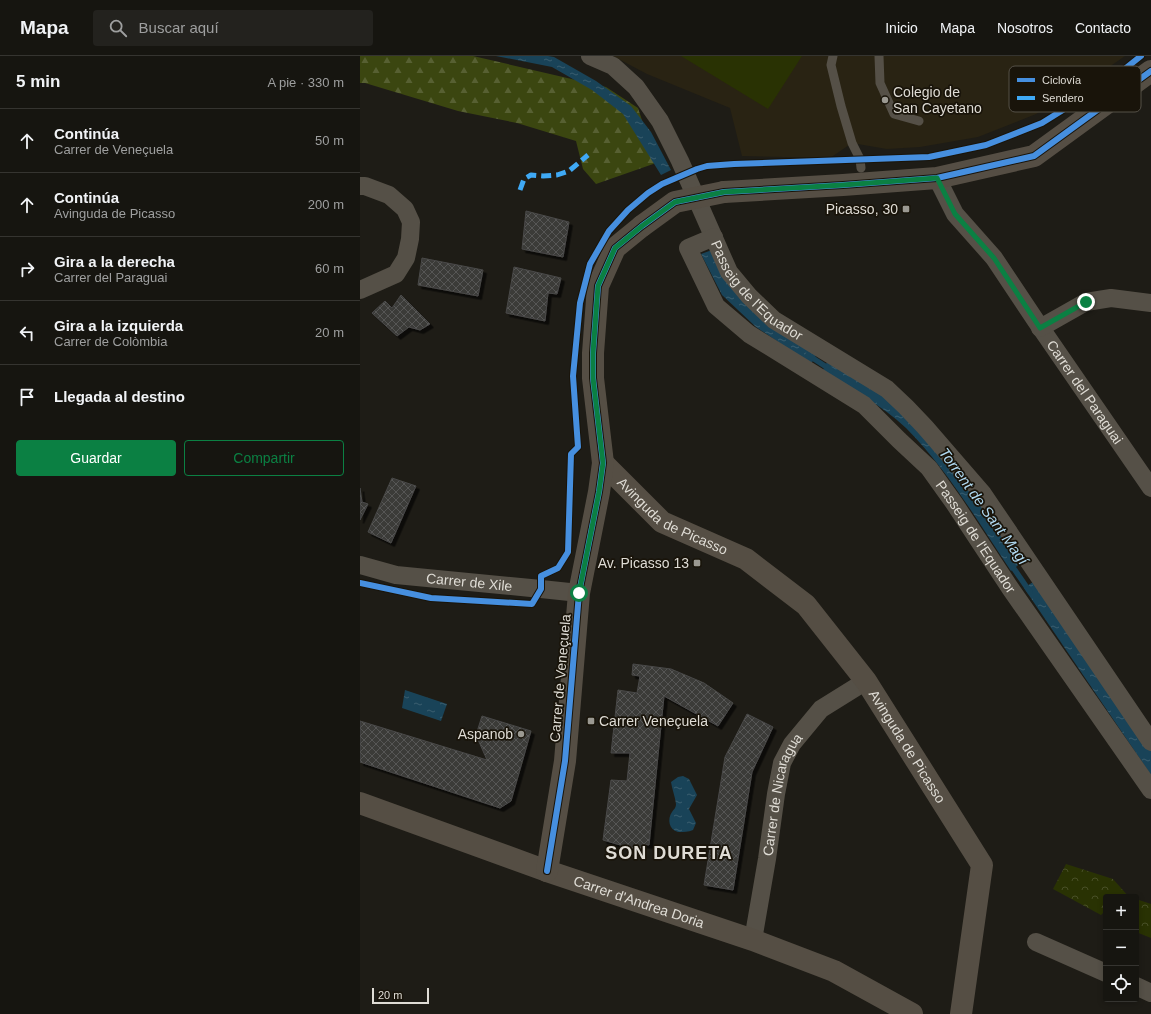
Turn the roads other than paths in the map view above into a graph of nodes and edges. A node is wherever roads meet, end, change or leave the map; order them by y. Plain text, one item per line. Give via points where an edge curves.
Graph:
1 (590, 56) edge
2 (833, 56) edge
3 (879, 56) edge
4 (1096, 112) edge
5 (919, 121) dead end
6 (861, 168) dead end
7 (937, 178) junction
8 (360, 186) edge
9 (714, 237) junction
10 (360, 290) edge
11 (1151, 302) edge
12 (1040, 328) junction
13 (603, 463) junction
14 (1151, 488) edge
15 (360, 565) edge
16 (1022, 578) junction
17 (579, 593) junction
18 (866, 681) junction
19 (1151, 742) edge
20 (1151, 790) edge
21 (360, 803) edge
22 (547, 871) junction
23 (753, 940) junction
24 (1036, 942) dead end
25 (1103, 972) edge
26 (1139, 987) edge
27 (1151, 993) edge
28 (912, 1014) edge
29 (962, 1014) edge

1 - 9 street via 613,66 636,87 660,121
2 - 6 lane via 831,65 841,106
3 - 5 lane via 880,83 894,114
4 - 7 street via 1034,156
7 - 12 street, Carrer del Paraguai via 955,214 994,258
7 - 13 street, bridge via 724,192 675,202 615,248 598,286 593,353 593,378
8 - 10 street via 389,195 405,209 411,222 406,258 396,274
9 - 16 street, Passeig de l'Equador via 730,272 749,296 774,320 887,389 906,407 983,494
9 - 16 street, Passeig de l'Equador via 688,248 716,306 750,334 864,405 929,468 954,502
11 - 12 street via 1111,298 1086,302
12 - 14 street, Carrer del Paraguai
13 - 17 street, Carrer de Veneçuela
13 - 18 street, Avinguda de Picasso via 662,522 746,559 806,605
15 - 17 street, Carrer de Xile via 396,575
16 - 19 street, Passeig de l'Equador
16 - 20 street, Passeig de l'Equador
17 - 22 street, Carrer de Veneçuela via 565,761
18 - 23 street, Carrer de Nicaragua via 821,709 792,744 782,763
18 - 29 street, Avinguda de Picasso via 982,864
21 - 22 street, Carrer d'Andrea Doria
22 - 23 street, Carrer d'Andrea Doria
23 - 28 street, Carrer d'Andrea Doria via 834,971
24 - 25 street
26 - 27 street

